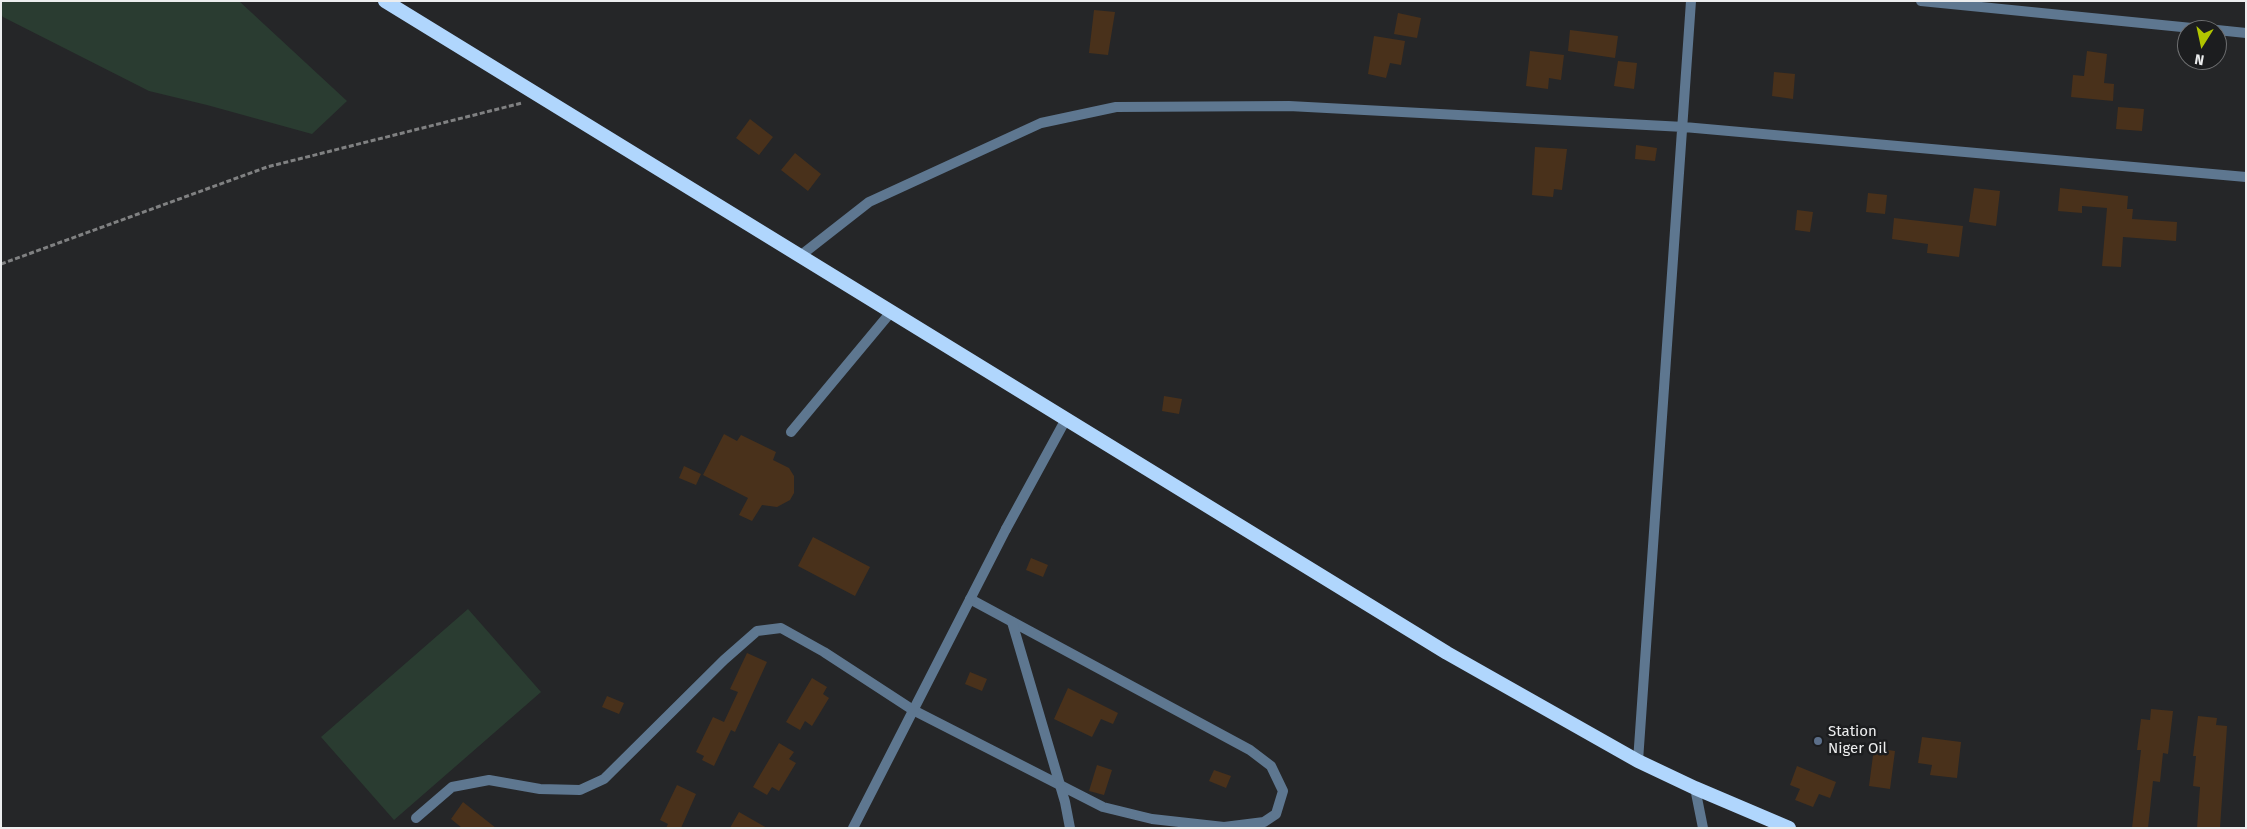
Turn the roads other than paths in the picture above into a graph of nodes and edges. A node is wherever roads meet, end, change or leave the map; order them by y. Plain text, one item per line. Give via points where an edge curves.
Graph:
1 (385, 1) edge
2 (1691, 1) edge
3 (1921, 1) edge
4 (2177, 27) edge
5 (2227, 31) edge
6 (2246, 33) edge
7 (1684, 127) junction
8 (2246, 177) edge
9 (800, 256) junction
10 (891, 312) junction
11 (1066, 419) junction
12 (791, 432) dead end
13 (970, 600) junction
14 (1012, 622) junction
15 (914, 710) junction
16 (1638, 761) junction
17 (1059, 784) junction
18 (1695, 788) junction
19 (416, 818) dead end
20 (853, 828) edge
21 (1070, 828) edge
22 (1703, 828) edge
23 (1790, 828) edge

1 - 9 highway
2 - 7 street
3 - 4 street
5 - 6 street
7 - 8 street
7 - 9 street via 1289,106 1116,107 1041,123 868,202
7 - 16 street
9 - 10 highway
10 - 11 highway
10 - 12 street
11 - 13 street
11 - 16 highway via 1447,653
13 - 14 street
13 - 15 street
14 - 17 street
14 - 17 street via 1250,750 1271,766 1283,791 1276,814 1264,822 1224,827 1152,818 1103,807
15 - 17 street
15 - 19 street via 782,628 757,630 604,779 580,790 540,789 489,780 452,787
15 - 20 street
16 - 18 highway
17 - 21 street
18 - 22 street
18 - 23 highway

